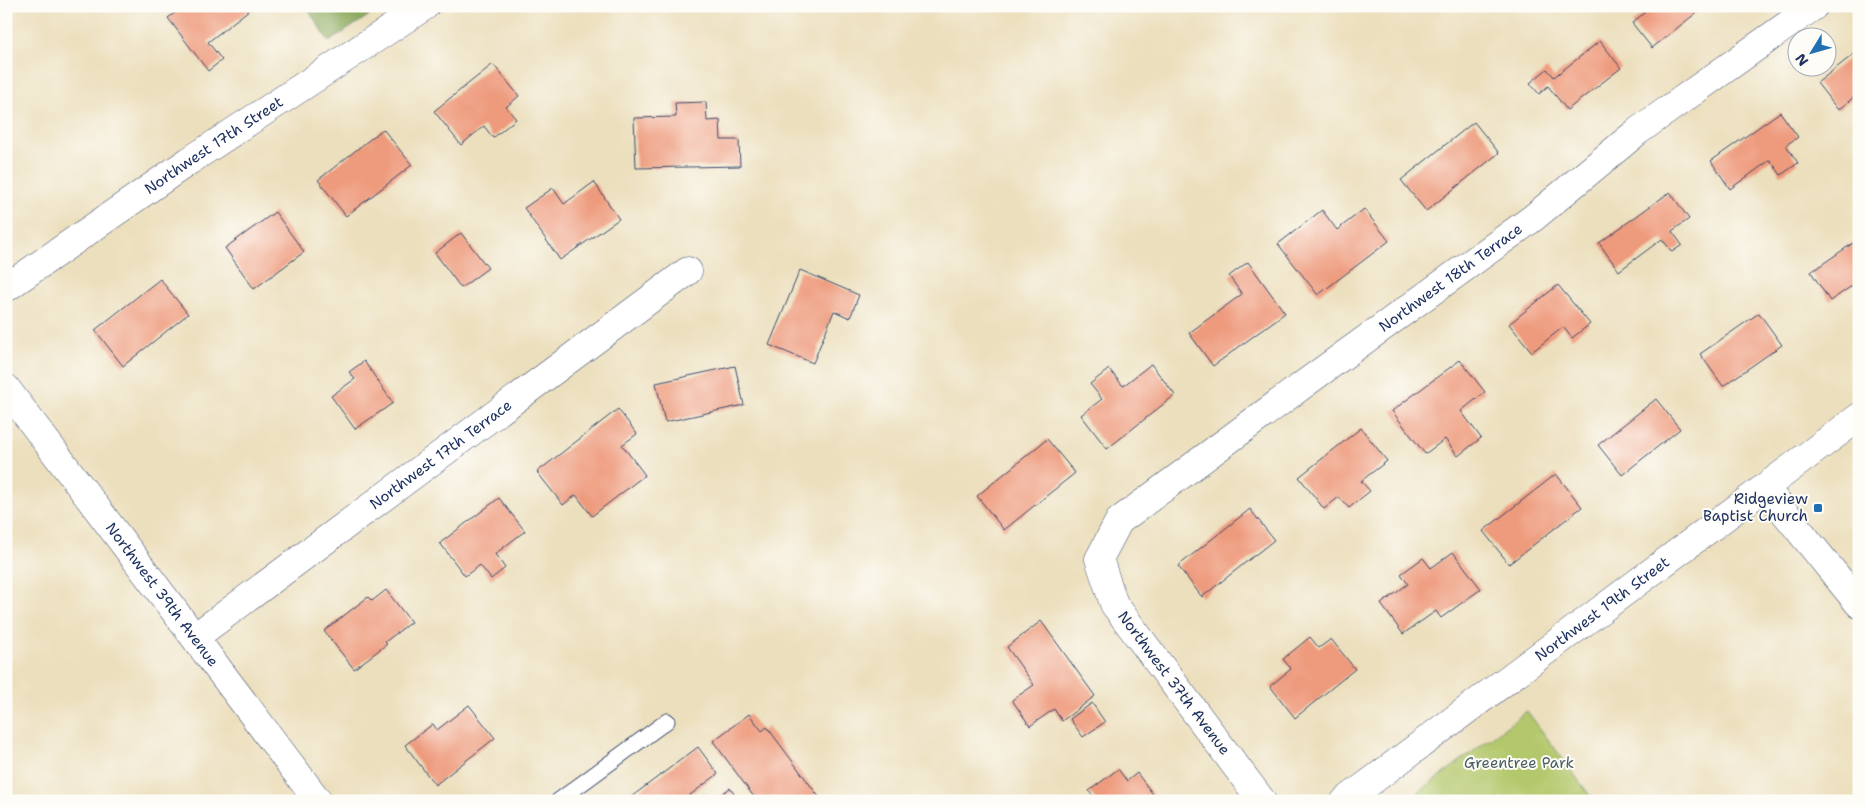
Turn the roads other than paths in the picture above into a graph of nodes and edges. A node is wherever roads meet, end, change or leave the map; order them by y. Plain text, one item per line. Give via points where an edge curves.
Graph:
1 (425, 6) edge
2 (1814, 6) edge
3 (688, 272) dead end
4 (6, 288) edge
5 (6, 388) edge
6 (1859, 417) edge
7 (1765, 488) junction
8 (1099, 559) joint
9 (1859, 604) edge
10 (195, 637) junction
11 (667, 722) dead end
12 (318, 801) edge
13 (558, 801) edge
14 (1262, 801) edge
15 (1345, 801) edge

1 - 4 street, Northwest 17th Street via 189,161
2 - 8 street, Northwest 18th Terrace via 1638,131 1533,218 1119,522
3 - 10 street, Northwest 17th Terrace
5 - 10 street, Northwest 39th Avenue
6 - 7 street, Northwest 19th Street
7 - 9 street
7 - 15 street, Northwest 19th Street
8 - 14 street, Northwest 37th Avenue via 1114,604
10 - 12 street, Northwest 39th Avenue
11 - 13 lane

